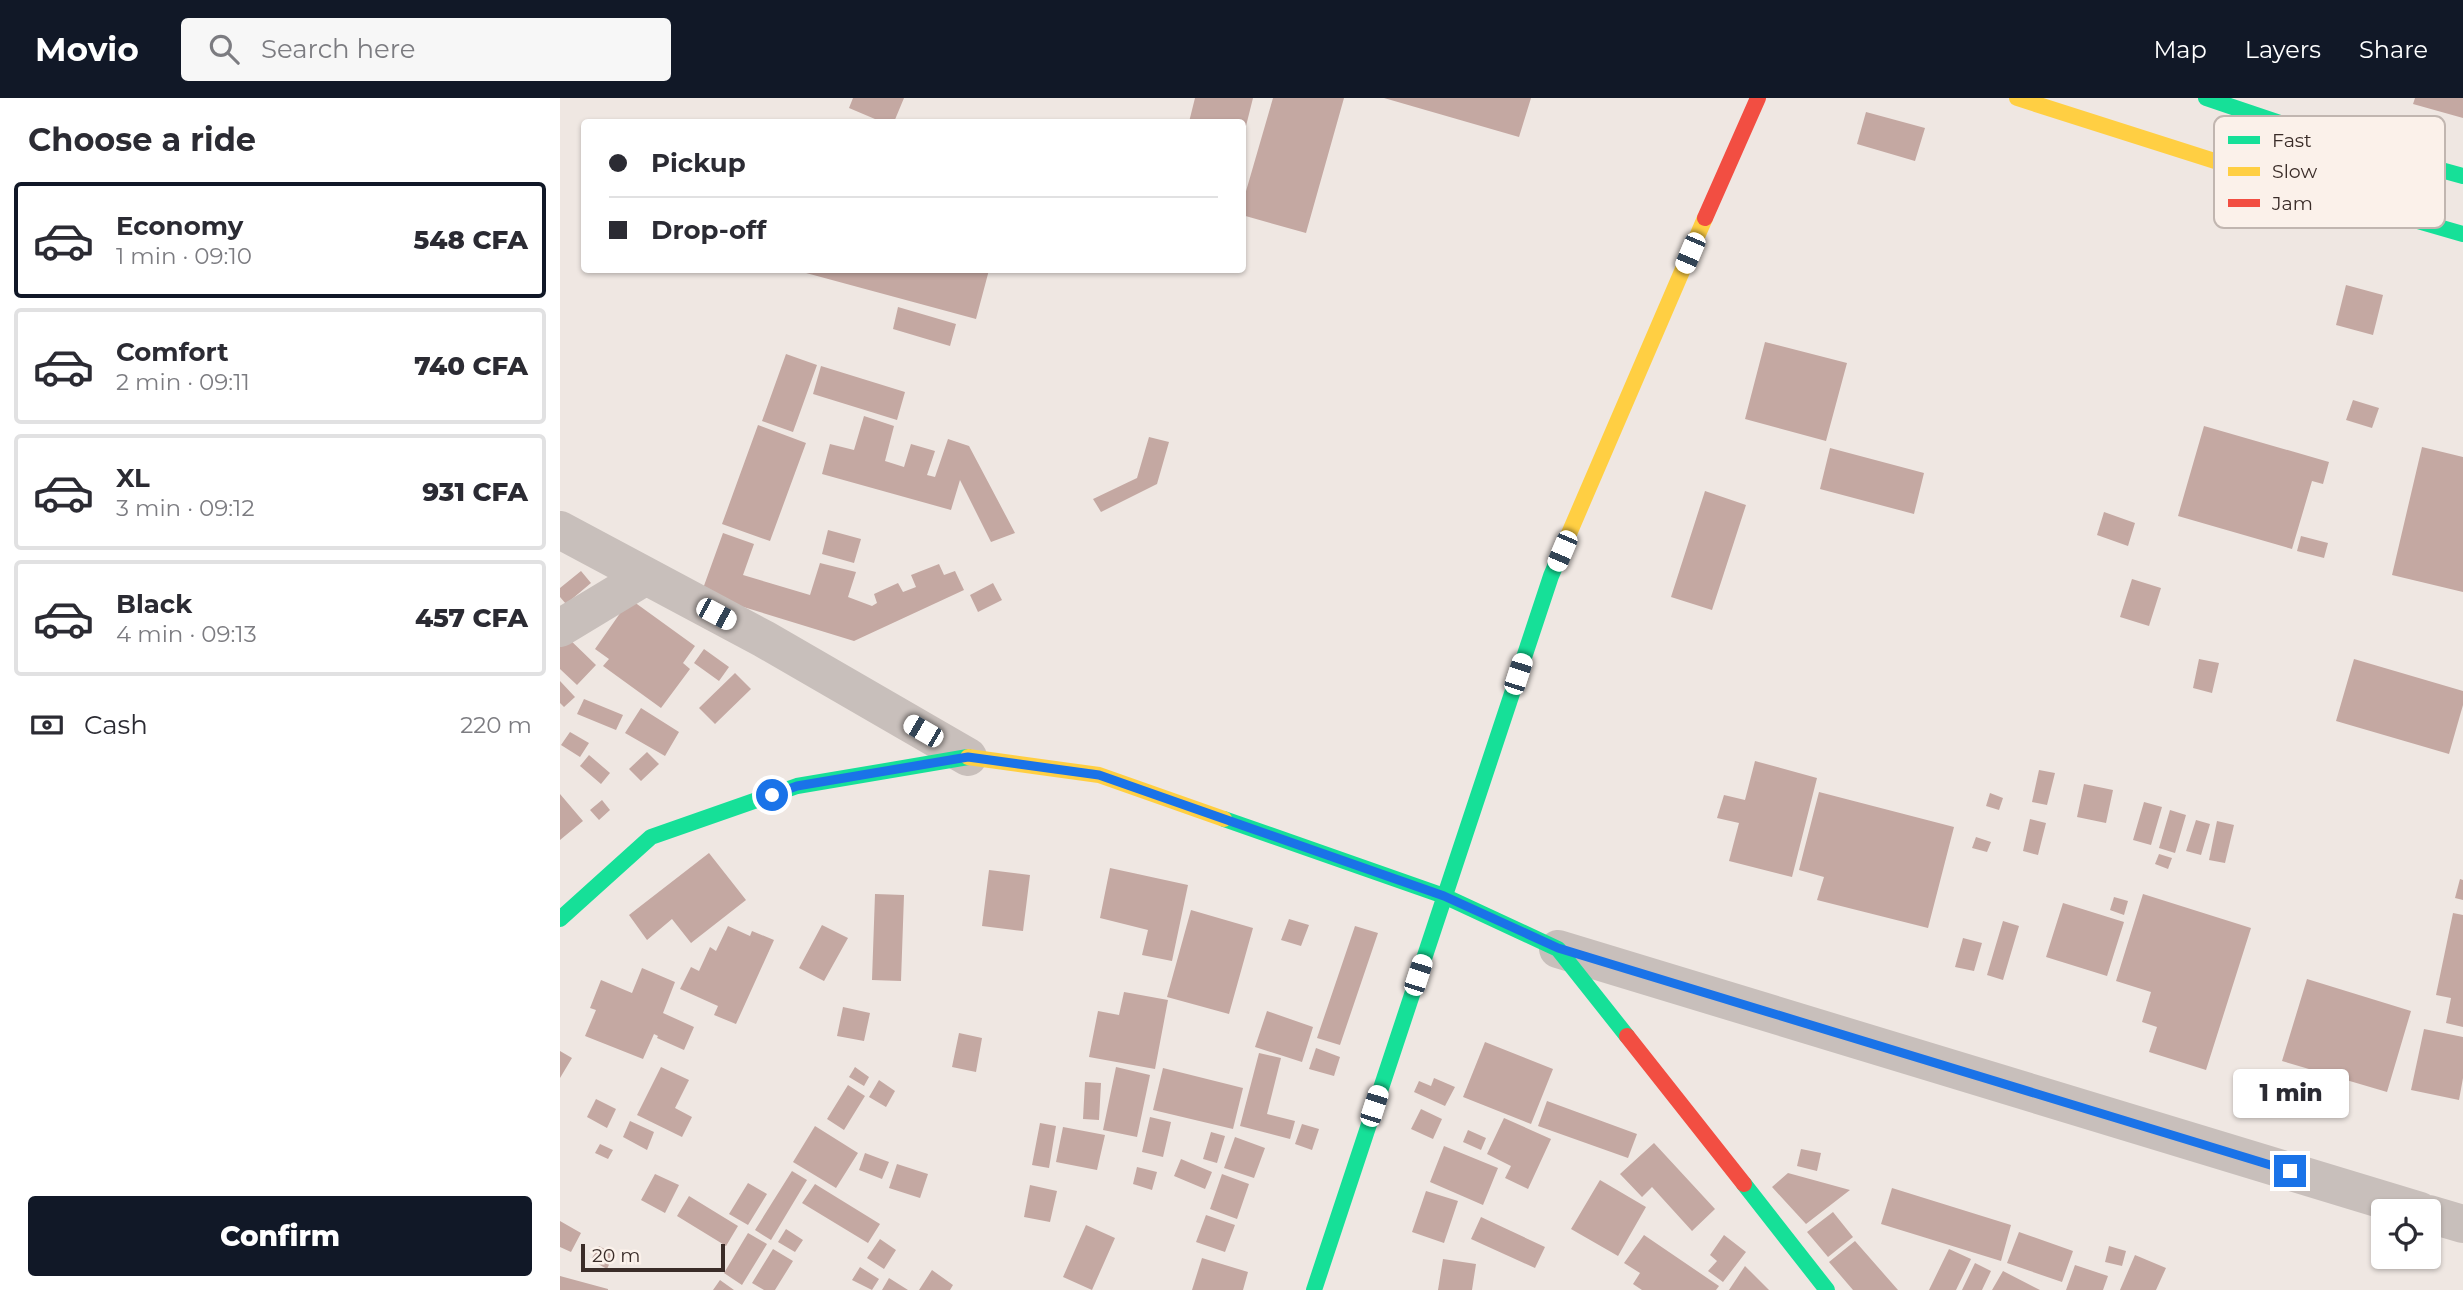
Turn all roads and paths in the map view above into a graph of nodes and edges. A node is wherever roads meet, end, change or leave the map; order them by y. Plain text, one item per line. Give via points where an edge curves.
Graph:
1 (1758, 98) edge
2 (2017, 98) edge
3 (2206, 98) edge
4 (2259, 116) edge
5 (2214, 160) edge
6 (2445, 171) edge
7 (2463, 176) edge
8 (2441, 228) edge
9 (2463, 234) edge
10 (560, 530) edge
11 (646, 576) junction
12 (560, 628) edge
13 (968, 757) junction
14 (1444, 896) junction
15 (560, 919) edge
16 (1558, 948) junction
17 (2381, 1199) edge
18 (2441, 1218) edge
19 (2463, 1224) edge
20 (1314, 1290) edge
21 (1827, 1290) edge

1 - 14 main road via 1551,576
2 - 5 main road
3 - 4 main road
6 - 7 main road
8 - 9 main road
10 - 11 street
11 - 12 street
11 - 13 street
13 - 14 main road via 1099,775
13 - 15 main road via 797,786 651,837
14 - 16 main road
14 - 20 main road
16 - 17 street
16 - 21 main road
18 - 19 street

